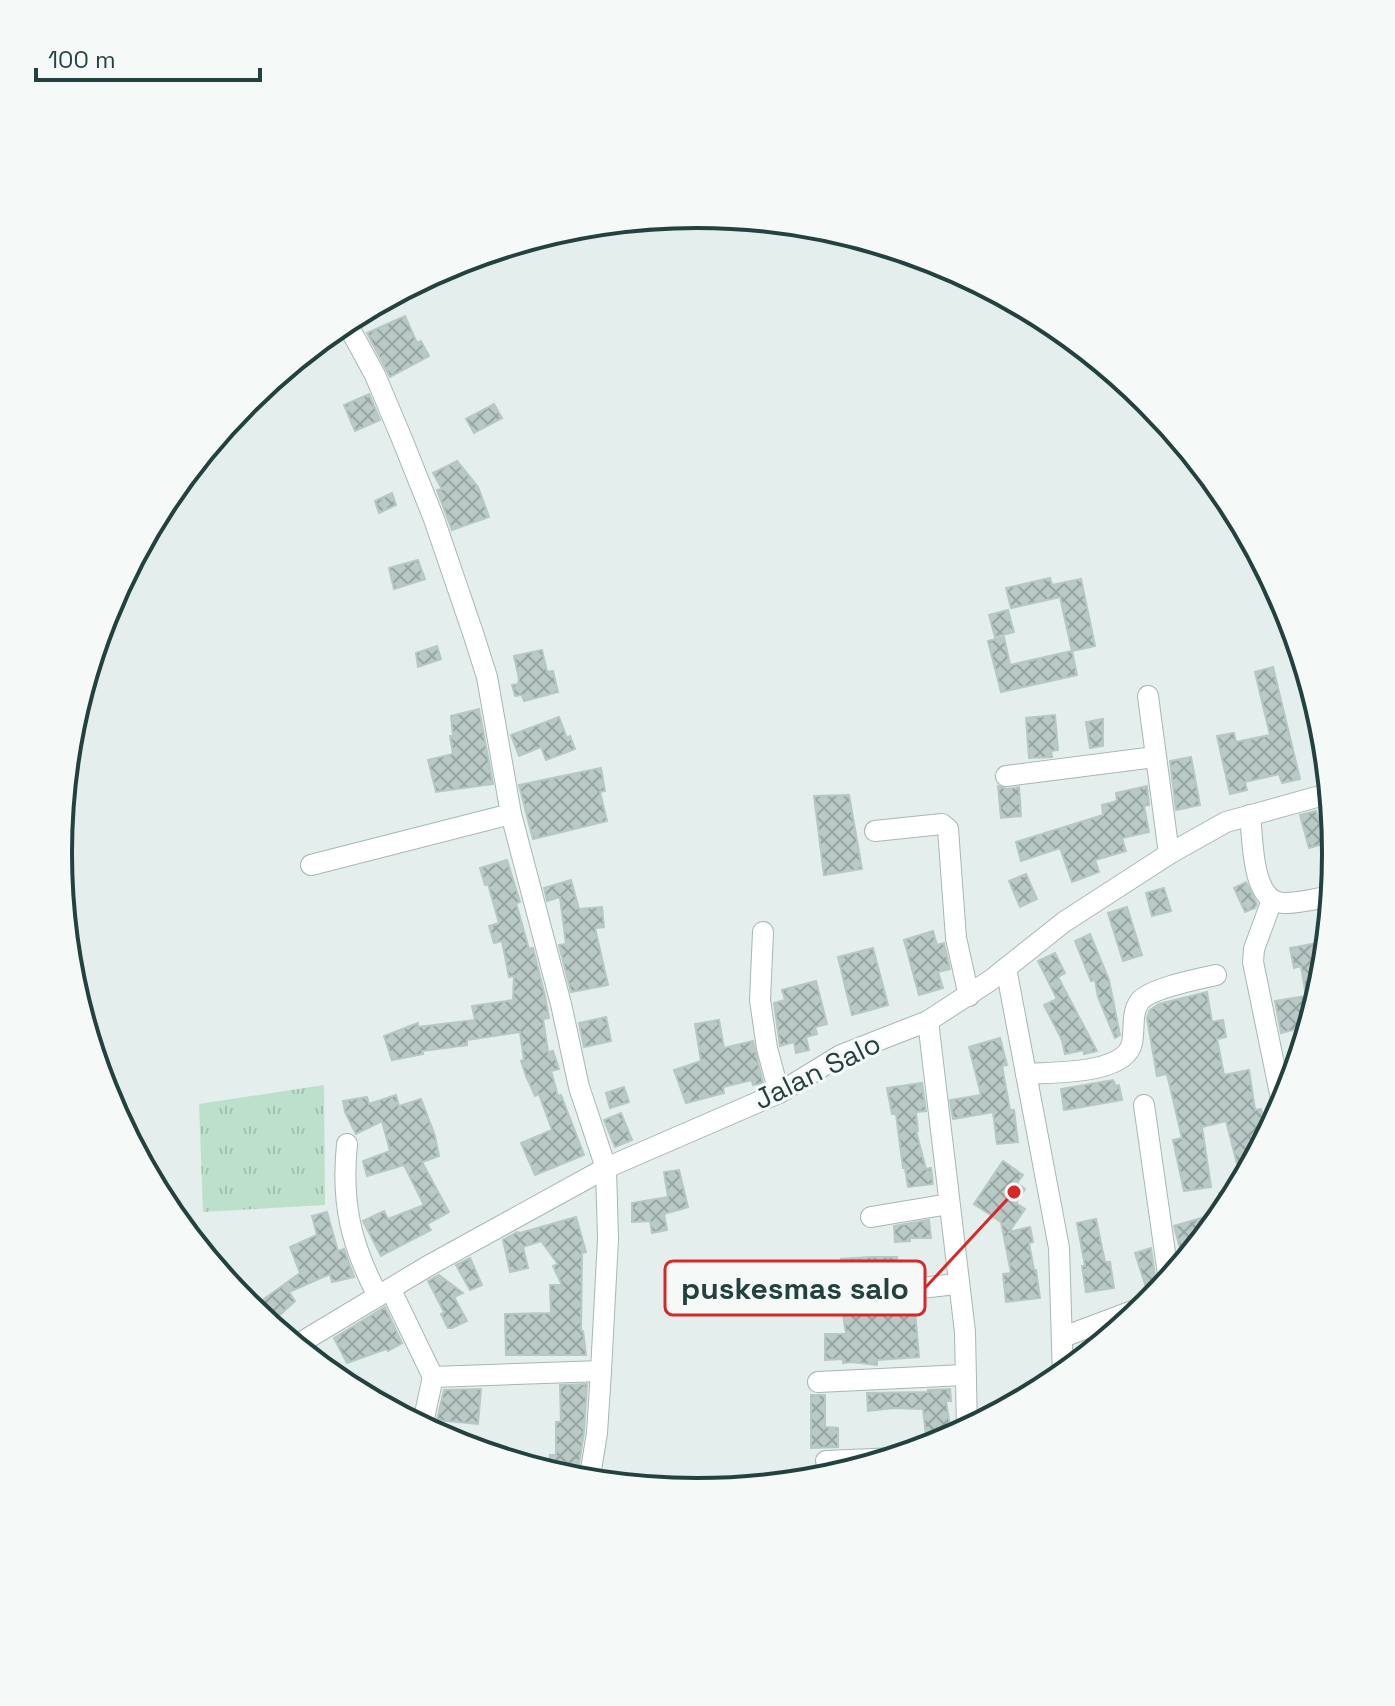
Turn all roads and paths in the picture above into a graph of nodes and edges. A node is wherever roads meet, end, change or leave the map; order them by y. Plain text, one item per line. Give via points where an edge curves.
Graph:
1 (352, 332) edge
2 (1148, 696) dead end
3 (1155, 757) junction
4 (1006, 776) dead end
5 (1320, 796) edge
6 (511, 814) junction
7 (1250, 815) junction
8 (875, 831) dead end
9 (1169, 854) junction
10 (311, 865) dead end
11 (1322, 898) edge
12 (1272, 900) junction
13 (763, 932) dead end
14 (1006, 968) junction
15 (1216, 975) dead end
16 (969, 996) junction
17 (928, 1021) junction
18 (1026, 1074) junction
19 (1278, 1084) edge
20 (779, 1093) junction
21 (1144, 1105) dead end
22 (347, 1144) dead end
23 (606, 1168) junction
24 (949, 1204) junction
25 (871, 1217) dead end
26 (1167, 1266) edge
27 (957, 1284) junction
28 (384, 1293) junction
29 (845, 1296) dead end
30 (1116, 1317) edge
31 (1063, 1337) junction
32 (306, 1340) edge
33 (1063, 1360) edge
34 (601, 1371) junction
35 (964, 1375) junction
36 (433, 1377) junction
37 (818, 1382) dead end
38 (425, 1416) edge
39 (966, 1418) edge
40 (845, 1460) edge
41 (826, 1461) dead end
42 (591, 1469) edge

1 - 6 street via 402,439 473,633 487,677
2 - 3 street
3 - 4 street
3 - 9 street
5 - 7 street, Jalan Salo
6 - 10 street
6 - 23 street via 579,1087
7 - 9 street, Jalan Salo via 1226,822
7 - 12 street via 1259,885
8 - 16 street via 942,824 948,829 956,938
9 - 14 street, Jalan Salo via 1064,922
11 - 12 street
12 - 19 street via 1253,962
13 - 20 street via 760,1000
14 - 16 street, Jalan Salo
14 - 18 street
15 - 18 street via 1139,1002 1132,1046 1121,1058 1092,1069
16 - 17 street, Jalan Salo
17 - 20 street, Jalan Salo via 841,1055
17 - 24 street
18 - 31 street via 1059,1248
20 - 23 street, Jalan Salo
21 - 26 street
22 - 28 street via 347,1219 357,1254
23 - 28 street, Jalan Salo
23 - 34 street
24 - 25 street
24 - 27 street
27 - 29 street
27 - 35 street via 965,1332
28 - 32 street, Jalan Salo
28 - 36 street
30 - 31 street
31 - 33 street
34 - 36 street
34 - 42 street
35 - 37 street
35 - 39 street
36 - 38 street
40 - 41 street

